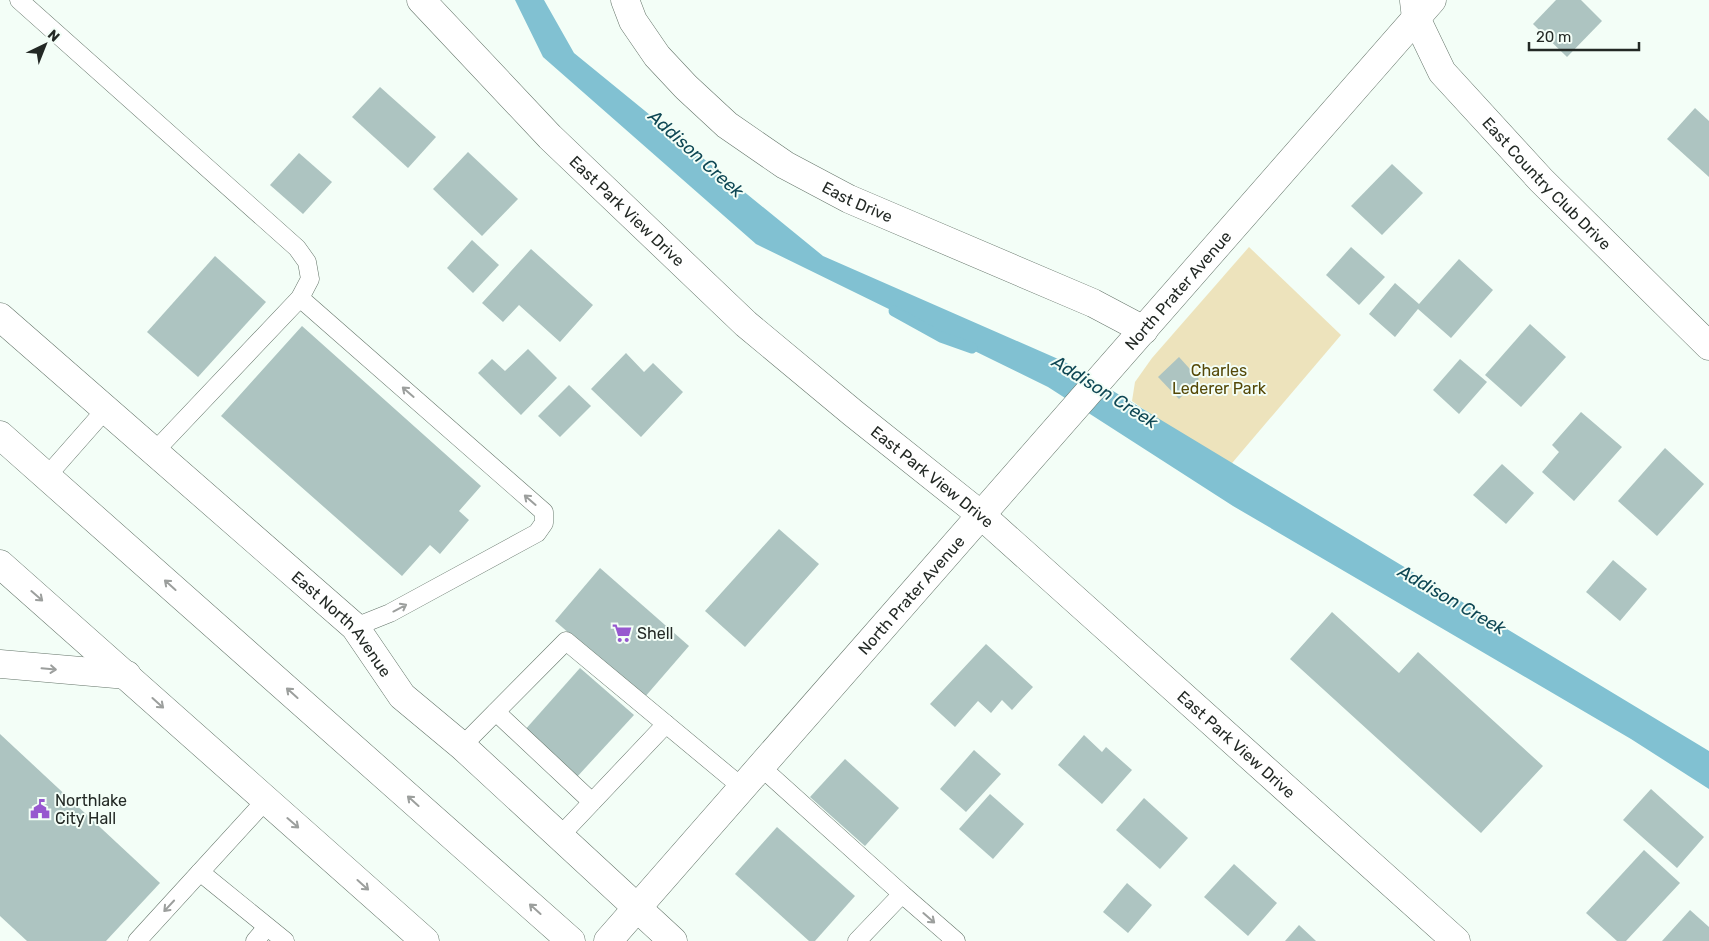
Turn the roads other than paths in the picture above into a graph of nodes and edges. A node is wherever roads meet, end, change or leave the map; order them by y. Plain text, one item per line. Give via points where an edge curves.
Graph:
1 (19, 0) edge
2 (421, 0) edge
3 (625, 0) edge
4 (1420, 6) edge
5 (300, 298) junction
6 (0, 317) edge
7 (1144, 330) junction
8 (1709, 346) edge
9 (106, 409) junction
10 (0, 435) edge
11 (155, 452) junction
12 (47, 476) junction
13 (981, 515) junction
14 (0, 564) edge
15 (355, 627) junction
16 (0, 664) edge
17 (127, 675) junction
18 (496, 712) junction
19 (666, 724) junction
20 (462, 746) junction
21 (761, 767) junction
22 (743, 788) junction
23 (266, 800) junction
24 (592, 802) junction
25 (559, 837) junction
26 (200, 872) junction
27 (902, 894) junction
28 (637, 908) junction
29 (267, 927) junction
30 (137, 941) edge
31 (255, 941) edge
32 (285, 941) edge
33 (425, 941) edge
34 (571, 941) edge
35 (608, 941) edge
36 (673, 941) edge
37 (857, 941) edge
38 (956, 941) edge
39 (1456, 941) edge

1 - 5 lane via 297,248 307,262 310,279
2 - 13 street, East Park View Drive via 550,137 746,324
3 - 7 street, East Drive via 633,21 657,56 686,86 727,124 785,165 849,199 1092,303
4 - 7 street, North Prater Avenue
4 - 8 street, East Country Club Drive via 1442,72 1541,180
5 - 11 lane
15 -> 5 lane via 390,613 537,533 544,523 544,512
6 - 9 street, East North Avenue
7 - 13 street, North Prater Avenue
9 - 11 street, East North Avenue
9 - 12 lane
10 - 12 street
11 - 15 street, East North Avenue
34 -> 12 street
13 - 21 street, North Prater Avenue
13 - 39 street, East Park View Drive
14 -> 17 street
15 - 20 street, East North Avenue via 402,696
16 -> 17 street
17 -> 23 street
18 - 19 lane via 566,641
18 - 20 lane
18 - 24 lane
19 - 22 lane
19 - 24 lane
20 - 25 street, East North Avenue
21 - 22 street, North Prater Avenue
21 - 27 lane
22 - 28 street, North Prater Avenue
23 - 26 lane
23 -> 33 street
24 - 25 lane
25 - 28 street, East North Avenue
26 - 29 lane
26 -> 30 lane
27 - 37 lane
27 -> 38 lane
28 - 35 street, North Prater Avenue
28 - 36 street, East North Avenue
29 - 31 lane
29 - 32 lane

